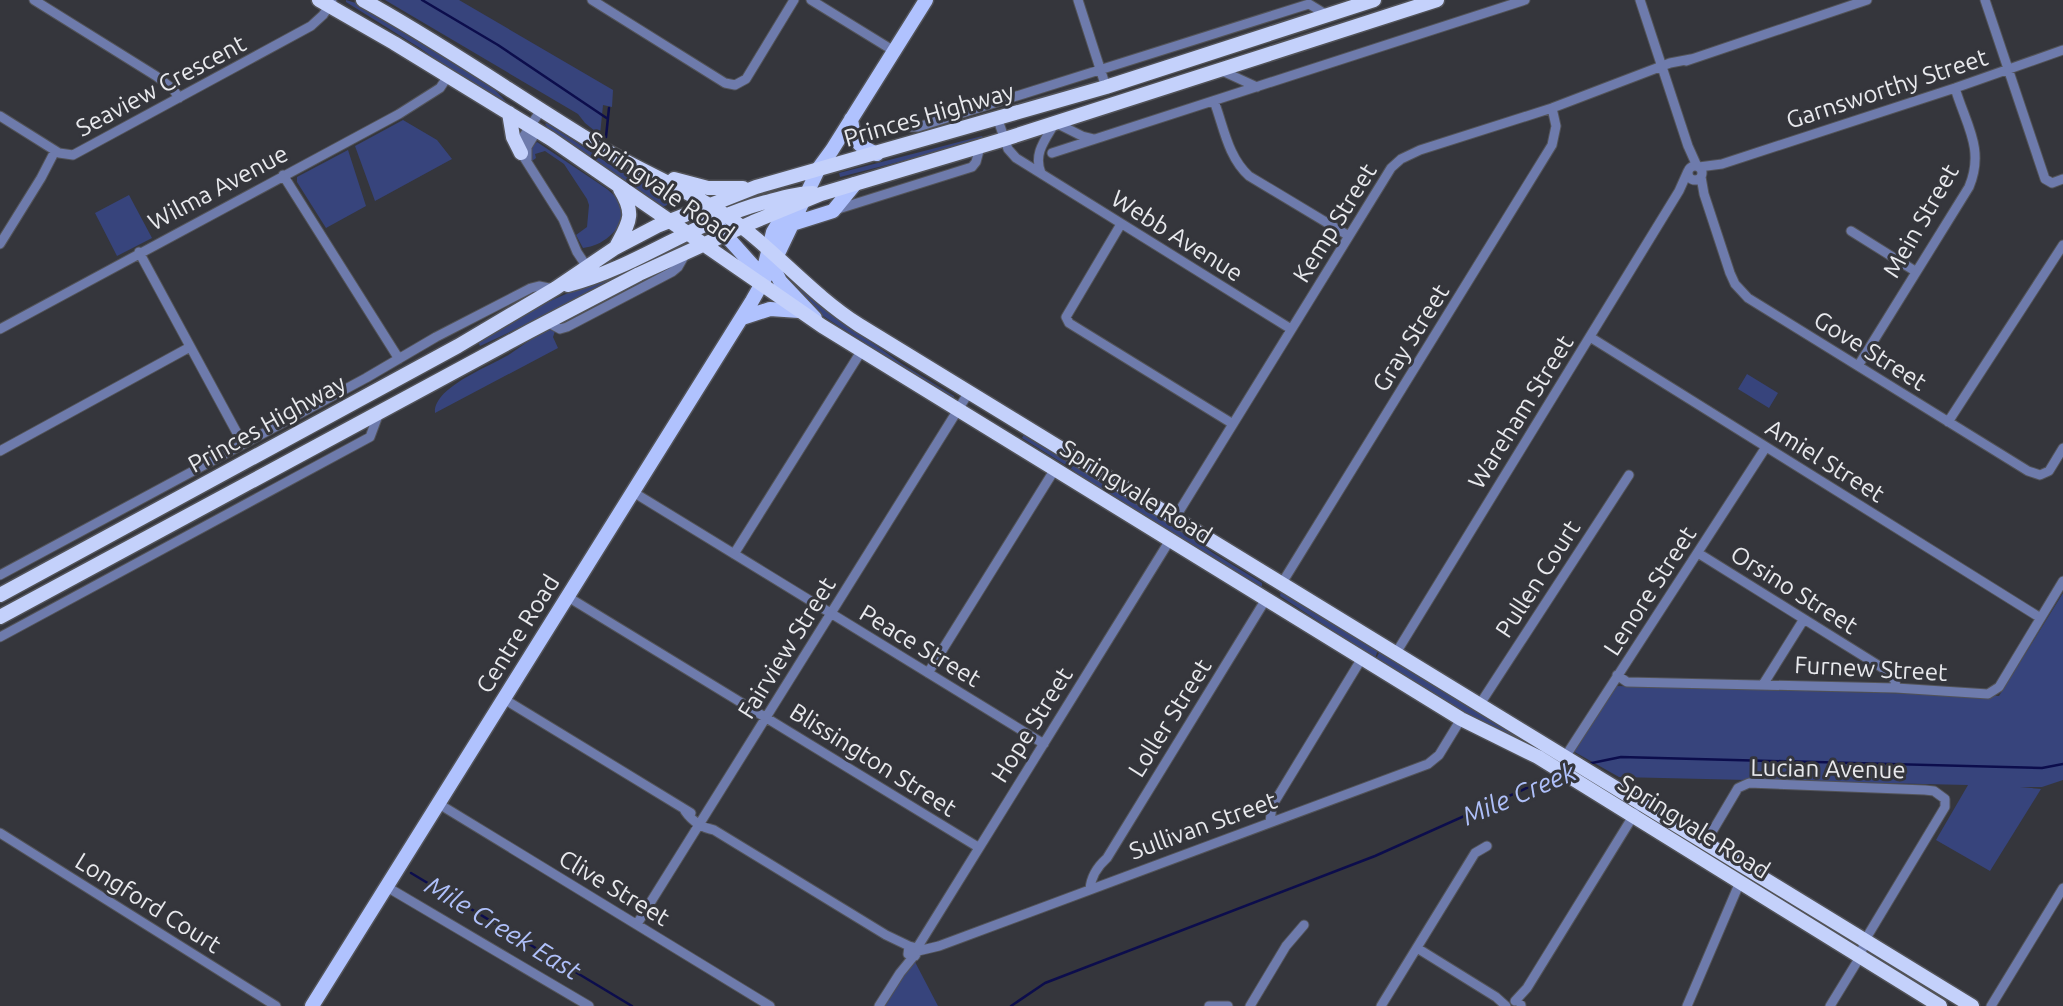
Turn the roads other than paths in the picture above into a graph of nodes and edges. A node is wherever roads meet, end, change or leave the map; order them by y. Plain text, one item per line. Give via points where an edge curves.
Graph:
1 (34, 0) edge
2 (363, 0) edge
3 (592, 0) edge
4 (794, 0) edge
5 (811, 0) edge
6 (926, 0) edge
7 (1079, 0) edge
8 (1374, 0) edge
9 (1437, 0) edge
10 (1525, 0) edge
11 (1640, 0) edge
12 (1867, 0) edge
13 (1985, 0) edge
14 (327, 2) edge
15 (1337, 9) edge
16 (2063, 50) edge
17 (894, 51) junction
18 (1100, 68) junction
19 (1662, 69) junction
20 (2008, 69) junction
21 (1220, 71) junction
22 (449, 76) junction
23 (1106, 87) junction
24 (1257, 87) junction
25 (1955, 88) junction
26 (184, 96) junction
27 (1214, 102) junction
28 (1552, 108) junction
29 (541, 110) junction
30 (509, 113) junction
31 (0, 116) edge
32 (851, 119) junction
33 (998, 120) junction
34 (1055, 123) junction
35 (910, 127) dead end
36 (533, 129) junction
37 (1004, 139) junction
38 (1096, 139) junction
39 (980, 147) junction
40 (57, 152) junction
41 (1052, 153) dead end
42 (877, 154) junction
43 (524, 158) junction
44 (818, 170) junction
45 (1695, 173) junction
46 (652, 174) junction
47 (1042, 174) junction
48 (283, 175) junction
49 (2063, 179) edge
50 (617, 184) junction
51 (855, 184) junction
52 (756, 187) junction
53 (808, 195) junction
54 (714, 209) junction
55 (786, 209) junction
56 (832, 211) junction
57 (670, 221) junction
58 (792, 224) junction
59 (1121, 224) junction
60 (741, 227) junction
61 (1851, 231) dead end
62 (687, 233) junction
63 (724, 234) junction
64 (1349, 236) junction
65 (0, 244) edge
66 (702, 244) junction
67 (2063, 245) edge
68 (615, 248) junction
69 (139, 252) junction
70 (772, 258) junction
71 (587, 267) junction
72 (1915, 271) junction
73 (761, 286) junction
74 (555, 288) junction
75 (799, 311) junction
76 (742, 318) junction
77 (821, 326) junction
78 (0, 329) edge
79 (1291, 329) junction
80 (1590, 337) junction
81 (190, 347) junction
82 (862, 350) junction
83 (399, 359) junction
84 (1857, 366) junction
85 (404, 376) junction
86 (969, 392) junction
87 (413, 393) junction
88 (958, 410) junction
89 (379, 412) junction
90 (1948, 422) junction
91 (1233, 424) junction
92 (243, 444) junction
93 (1766, 447) junction
94 (2063, 448) edge
95 (0, 451) edge
96 (1055, 469) junction
97 (1629, 475) dead end
98 (253, 480) junction
99 (633, 492) junction
100 (260, 496) junction
101 (183, 518) junction
102 (1175, 518) junction
103 (190, 534) junction
104 (1170, 540) junction
105 (1698, 553) junction
106 (734, 554) junction
107 (0, 575) edge
108 (2063, 581) edge
109 (1282, 583) junction
110 (0, 595) edge
111 (568, 597) junction
112 (35, 598) junction
113 (1266, 599) junction
114 (44, 613) junction
115 (831, 614) junction
116 (0, 617) edge
117 (2039, 617) junction
118 (1804, 619) junction
119 (0, 636) edge
120 (1396, 653) junction
121 (1363, 658) junction
122 (928, 673) junction
123 (1618, 675) junction
124 (1764, 683) junction
125 (1896, 688) junction
126 (504, 699) junction
127 (1480, 704) junction
128 (766, 718) junction
129 (1461, 719) junction
130 (1044, 744) junction
131 (1566, 758) junction
132 (1641, 803) junction
133 (439, 804) junction
134 (1632, 817) junction
135 (701, 822) junction
136 (1270, 822) junction
137 (0, 833) edge
138 (1706, 842) junction
139 (1487, 846) dead end
140 (978, 848) junction
141 (1107, 858) junction
142 (1740, 882) junction
143 (1107, 883) junction
144 (387, 887) junction
145 (2063, 888) edge
146 (1090, 889) junction
147 (637, 924) junction
148 (1304, 925) dead end
149 (1864, 940) junction
150 (1417, 948) junction
151 (913, 951) junction
152 (1860, 957) junction
153 (1514, 1004) edge
154 (276, 1006) edge
155 (312, 1006) edge
156 (589, 1006) edge
157 (769, 1006) edge
158 (879, 1006) edge
159 (1209, 1006) edge
160 (1228, 1006) edge
161 (1250, 1006) edge
162 (1381, 1006) edge
163 (1687, 1006) edge
164 (1830, 1006) edge
165 (1940, 1006) edge
166 (1972, 1006) edge
167 (1991, 1006) edge

1 - 26 street
2 - 29 highway, Springvale Road via 441,44
3 - 4 street via 735,85 746,79
5 - 17 street
6 - 17 main road, Centre Road
7 - 18 street
8 - 15 highway, Princes Highway
9 - 21 highway, Princes Highway
10 - 24 street
11 - 19 street, Gove Street
12 - 19 street, Kemp Street
13 - 20 street
14 - 22 highway, Springvale Road
14 - 26 street, Seaview Crescent via 311,26
15 - 18 street, Princes Highway via 1309,5
15 - 23 highway, Princes Highway
16 - 20 street, Garnsworthy Street
17 - 32 main road, Centre Road
18 - 23 street
18 - 35 street, Princes Highway
19 - 28 street, Kemp Street
19 - 45 street, Gove Street
20 - 25 street, Garnsworthy Street
20 - 49 street via 2045,179 2052,183
21 - 24 street
21 - 34 highway, Princes Highway
22 - 30 highway, Springvale Road
22 - 48 street, Wilma Avenue via 424,100
23 - 33 highway, Princes Highway
24 - 27 street
25 - 45 street, Garnsworthy Street
25 - 72 street, Mein Street via 1974,145 1975,173
26 - 40 street, Seaview Crescent via 78,153 67,156
27 - 38 street
27 - 64 street via 1233,158 1249,176
28 - 64 street, Kemp Street via 1401,159
28 - 109 street, Gray Street via 1556,125 1552,145
29 - 36 street
29 - 46 highway, Springvale Road
30 - 36 highway, Springvale Road
30 - 43 highway via 513,137
31 - 40 street, Seaview Crescent
32 - 42 main road via 855,141
32 - 44 main road, Centre Road
33 - 37 street, Webb Avenue
33 - 42 highway, Princes Highway
34 - 37 highway, Princes Highway
34 - 38 street
34 - 47 street via 1039,153
36 - 43 street via 521,140
36 - 50 highway, Springvale Road
37 - 39 highway, Princes Highway
37 - 47 street, Webb Avenue via 1013,155
38 - 41 street
39 - 51 highway, Princes Highway
39 - 56 street, Princes Highway via 972,167
40 - 65 street
42 - 44 highway, Princes Highway
43 - 71 street
44 - 52 highway, Princes Highway
44 - 53 main road, Centre Road
45 - 80 street, Wareham Street via 1679,191
45 - 84 street, Gove Street via 1737,286 1748,298
46 - 52 highway via 708,188
46 - 54 highway, Springvale Road
47 - 59 street, Webb Avenue
48 - 69 street, Wilma Avenue
48 - 83 street
50 - 57 highway, Springvale Road
50 - 68 highway via 631,216
51 - 53 highway, Princes Highway
51 - 56 main road
52 - 54 highway, Princes Highway
53 - 54 highway, Princes Highway
53 - 55 highway, Princes Highway
53 - 58 main road, Centre Road
54 - 57 highway, Princes Highway
54 - 60 highway, Springvale Road
54 - 62 highway, Princes Highway
54 - 63 main road
55 - 60 highway, Princes Highway
55 - 70 main road, Centre Road via 775,226
56 - 58 main road
57 - 62 highway, Springvale Road
57 - 68 highway, Princes Highway
58 - 70 main road, Centre Road
59 - 79 street, Webb Avenue
59 - 91 street via 1066,317 1069,323
60 - 63 highway, Princes Highway
60 - 70 highway, Springvale Road
61 - 72 street
62 - 66 highway, Springvale Road
62 - 74 highway, Princes Highway via 597,276
63 - 66 highway, Princes Highway
63 - 73 main road via 755,268
64 - 79 street, Kemp Street
66 - 73 highway, Springvale Road
66 - 87 highway, Princes Highway
67 - 90 street
68 - 71 highway, Princes Highway
69 - 78 street, Wilma Avenue
69 - 81 street
70 - 73 main road, Centre Road
70 - 77 main road via 780,281
70 - 86 highway, Springvale Road via 839,312
71 - 74 highway, Princes Highway
72 - 84 street, Mein Street
73 - 75 highway, Springvale Road
73 - 76 main road, Centre Road
74 - 83 street, Princes Highway via 531,288
74 - 85 highway, Princes Highway
75 - 76 main road via 770,309
75 - 77 highway, Springvale Road
76 - 99 main road, Centre Road
77 - 82 highway, Springvale Road
79 - 91 street, Kemp Street
80 - 93 street, Amiel Street
80 - 120 street, Wareham Street
81 - 92 street
81 - 95 street
82 - 88 highway, Springvale Road
82 - 106 street
83 - 92 street, Princes Highway
84 - 90 street, Gove Street
85 - 87 highway
85 - 110 highway, Princes Highway
86 - 88 street, Fairview Street
86 - 102 highway, Springvale Road
87 - 89 highway, Princes Highway
88 - 96 highway, Springvale Road
88 - 115 street, Fairview Street
89 - 98 highway, Princes Highway
89 - 100 street, Princes Highway via 370,436
90 - 94 street, Gove Street via 2040,475 2049,471
91 - 102 street, Kemp Street
92 - 107 street, Princes Highway
93 - 105 street, Lenore Street
93 - 117 street, Amiel Street
96 - 104 highway, Springvale Road
96 - 122 street
97 - 127 street, Pullen Court
98 - 100 street
98 - 101 highway, Princes Highway
99 - 106 street, Peace Street
99 - 111 main road, Centre Road
100 - 103 street, Princes Highway
101 - 103 street
101 - 112 highway, Princes Highway
102 - 109 highway, Springvale Road
103 - 114 street, Princes Highway
104 - 113 highway, Springvale Road
104 - 130 street, Hope Street
105 - 118 street, Orsino Street
105 - 123 street, Lenore Street
106 - 115 street, Peace Street
108 - 117 street, Furnew Street
109 - 113 highway
109 - 120 highway, Springvale Road
111 - 126 main road, Centre Road
111 - 128 street, Blissington Street
112 - 114 street
112 - 116 highway, Princes Highway
113 - 121 highway, Springvale Road
113 - 141 street, Loller Street
114 - 119 street, Princes Highway
115 - 122 street, Peace Street
115 - 128 street, Fairview Street
117 - 125 street, Furnew Street via 1991,693
118 - 124 street
118 - 125 street, Orsino Street via 1889,673
120 - 127 highway, Springvale Road
121 - 129 highway, Springvale Road
121 - 136 street via 1272,806
122 - 130 street, Peace Street
123 - 124 street, Furnew Street via 1627,682
123 - 131 street, Lenore Street
124 - 125 street, Furnew Street
126 - 133 main road, Centre Road
126 - 135 street
127 - 131 highway, Springvale Road
128 - 135 street, Fairview Street
128 - 140 street, Blissington Street
129 - 134 highway, Springvale Road via 1551,765
129 - 136 street, Sullivan Street via 1428,764
130 - 140 street, Hope Street
131 - 132 highway, Springvale Road
132 - 134 street
132 - 138 highway, Springvale Road
133 - 144 main road, Centre Road
133 - 147 street, Clive Street
134 - 142 highway, Springvale Road
134 - 153 street
135 - 147 street, Fairview Street
135 - 151 street
136 - 143 street, Sullivan Street
137 - 154 street, Longford Court
138 - 149 highway, Springvale Road
138 - 149 street, Lucian Avenue via 1738,788 1749,783 1939,793 1945,807
139 - 150 street via 1475,853
140 - 151 street, Hope Street
141 - 143 street
141 - 146 street, Loller Street
142 - 152 highway, Springvale Road
142 - 163 street
143 - 146 street, Sullivan Street
144 - 155 main road, Centre Road
144 - 156 street
145 - 167 street
146 - 151 street, Sullivan Street via 939,946
147 - 157 street, Clive Street
148 - 161 street
149 - 152 street
149 - 166 highway, Springvale Road
150 - 153 street
150 - 162 street
151 - 158 street, Hope Street
152 - 164 street
152 - 165 highway, Springvale Road
159 - 160 street

